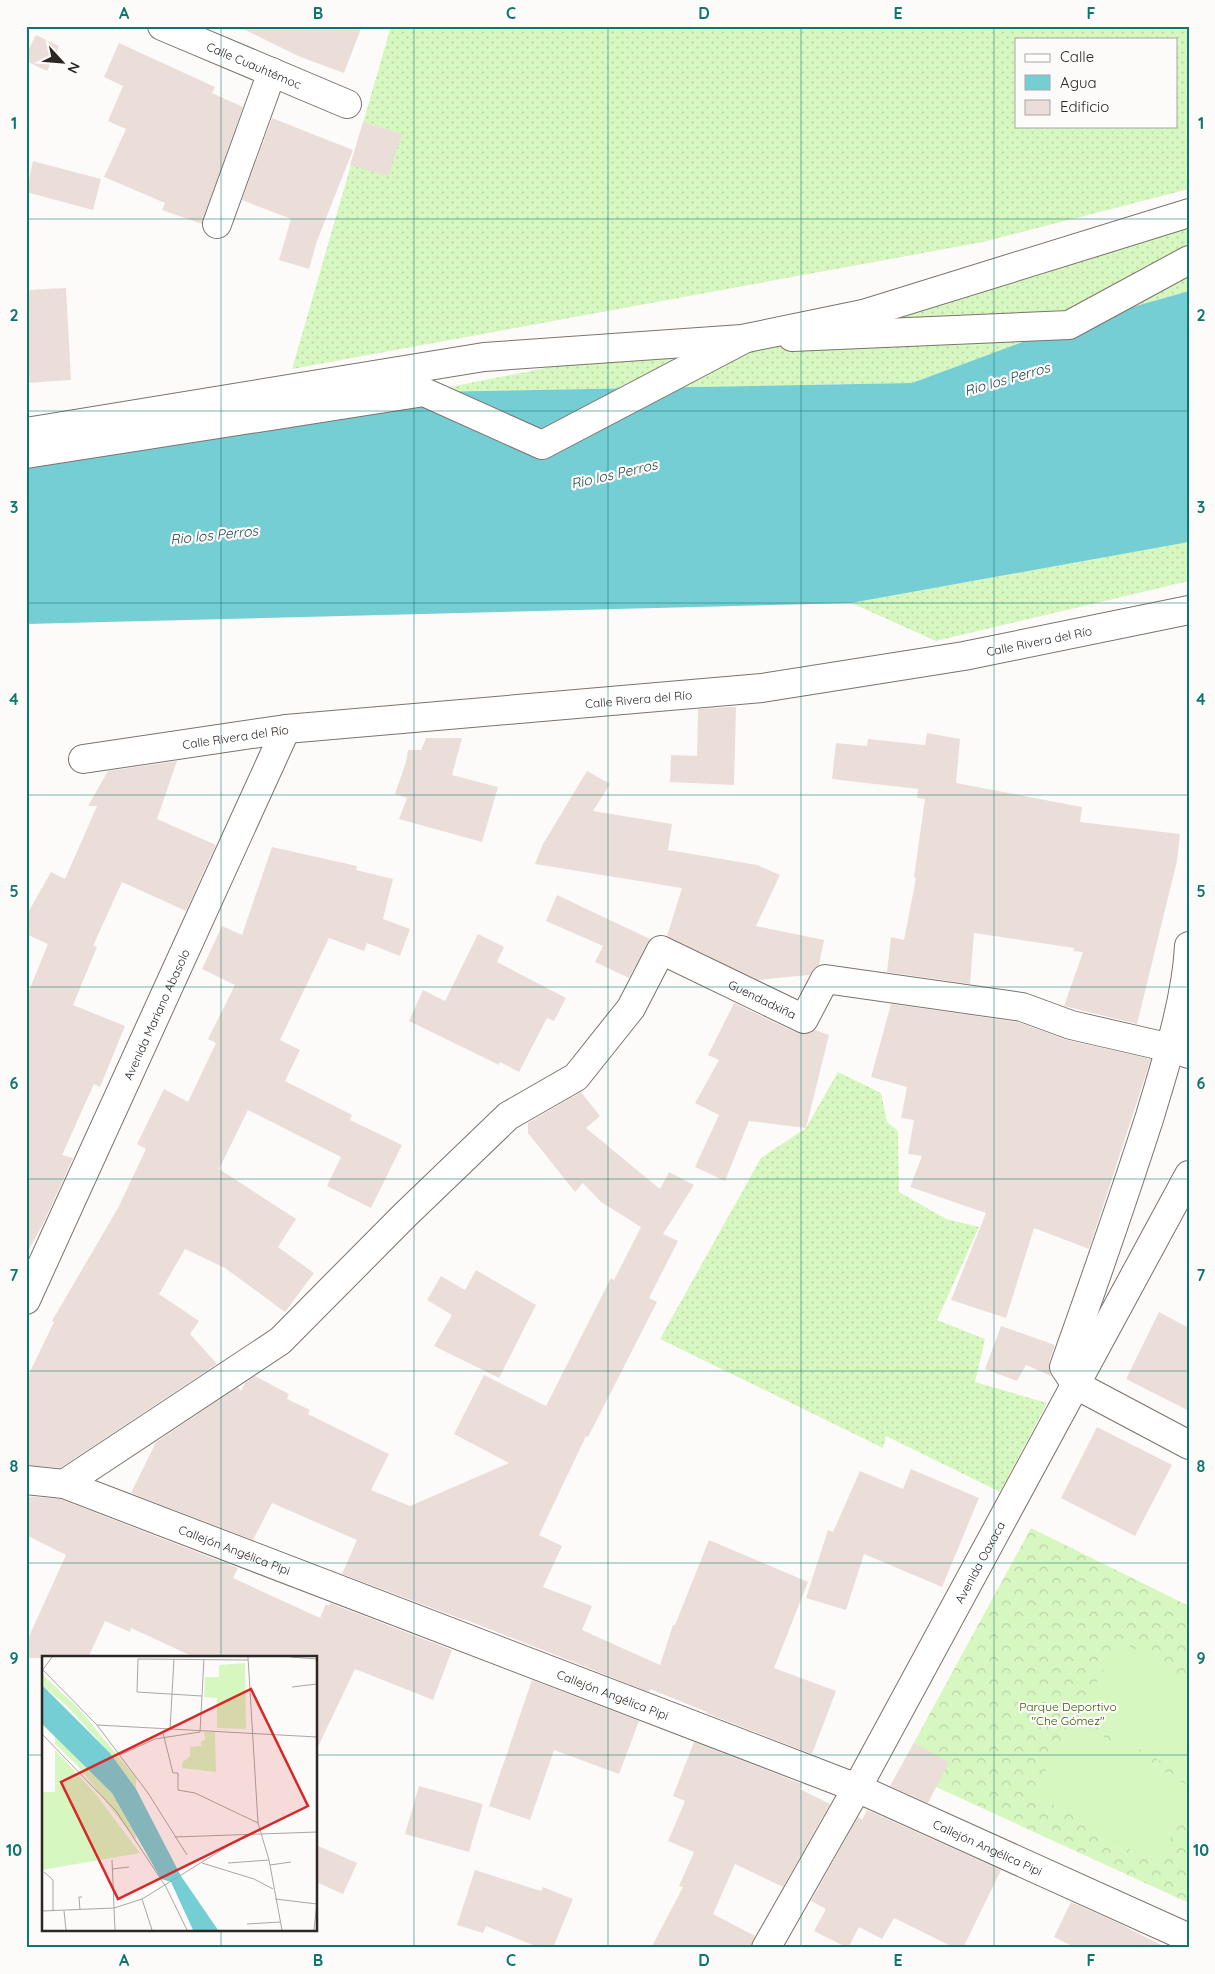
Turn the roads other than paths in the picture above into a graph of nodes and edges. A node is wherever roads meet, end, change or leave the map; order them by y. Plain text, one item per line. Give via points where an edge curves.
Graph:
1 (162, 26) edge
2 (272, 72) junction
3 (347, 104) dead end
4 (1189, 213) edge
5 (218, 224) dead end
6 (1189, 260) edge
7 (742, 339) junction
8 (26, 432) edge
9 (26, 454) edge
10 (1189, 610) edge
11 (286, 729) junction
12 (83, 759) dead end
13 (1189, 946) edge
14 (1180, 1051) edge
15 (1189, 1174) edge
16 (26, 1300) edge
17 (1076, 1384) junction
18 (1189, 1445) edge
19 (26, 1480) edge
20 (64, 1484) junction
21 (857, 1788) junction
22 (1189, 1938) edge
23 (766, 1948) edge

1 - 2 street, Calle Cuauhtémoc
2 - 3 street, Calle Cuauhtémoc
2 - 5 street
4 - 7 street via 863,314
6 - 7 street via 1069,326
7 - 8 street via 484,357
7 - 9 street via 542,446 424,392
10 - 11 street, Calle Rivera del Río via 964,656 762,688
11 - 12 street, Calle Rivera del Río
11 - 16 street, Avenida Mariano Abasolo
13 - 14 street
14 - 17 street via 1064,1367
14 - 20 street, Guendadxiña via 1071,1026 1022,1007 825,979 804,1019 661,950 631,1008 576,1077 508,1116 280,1342
15 - 17 street, Avenida Oaxaca
17 - 18 street
17 - 21 street, Avenida Oaxaca
19 - 20 street, Callejón Angélica Pipi
20 - 21 street, Callejón Angélica Pipi
21 - 22 street, Callejón Angélica Pipi
21 - 23 street, Avenida Oaxaca

